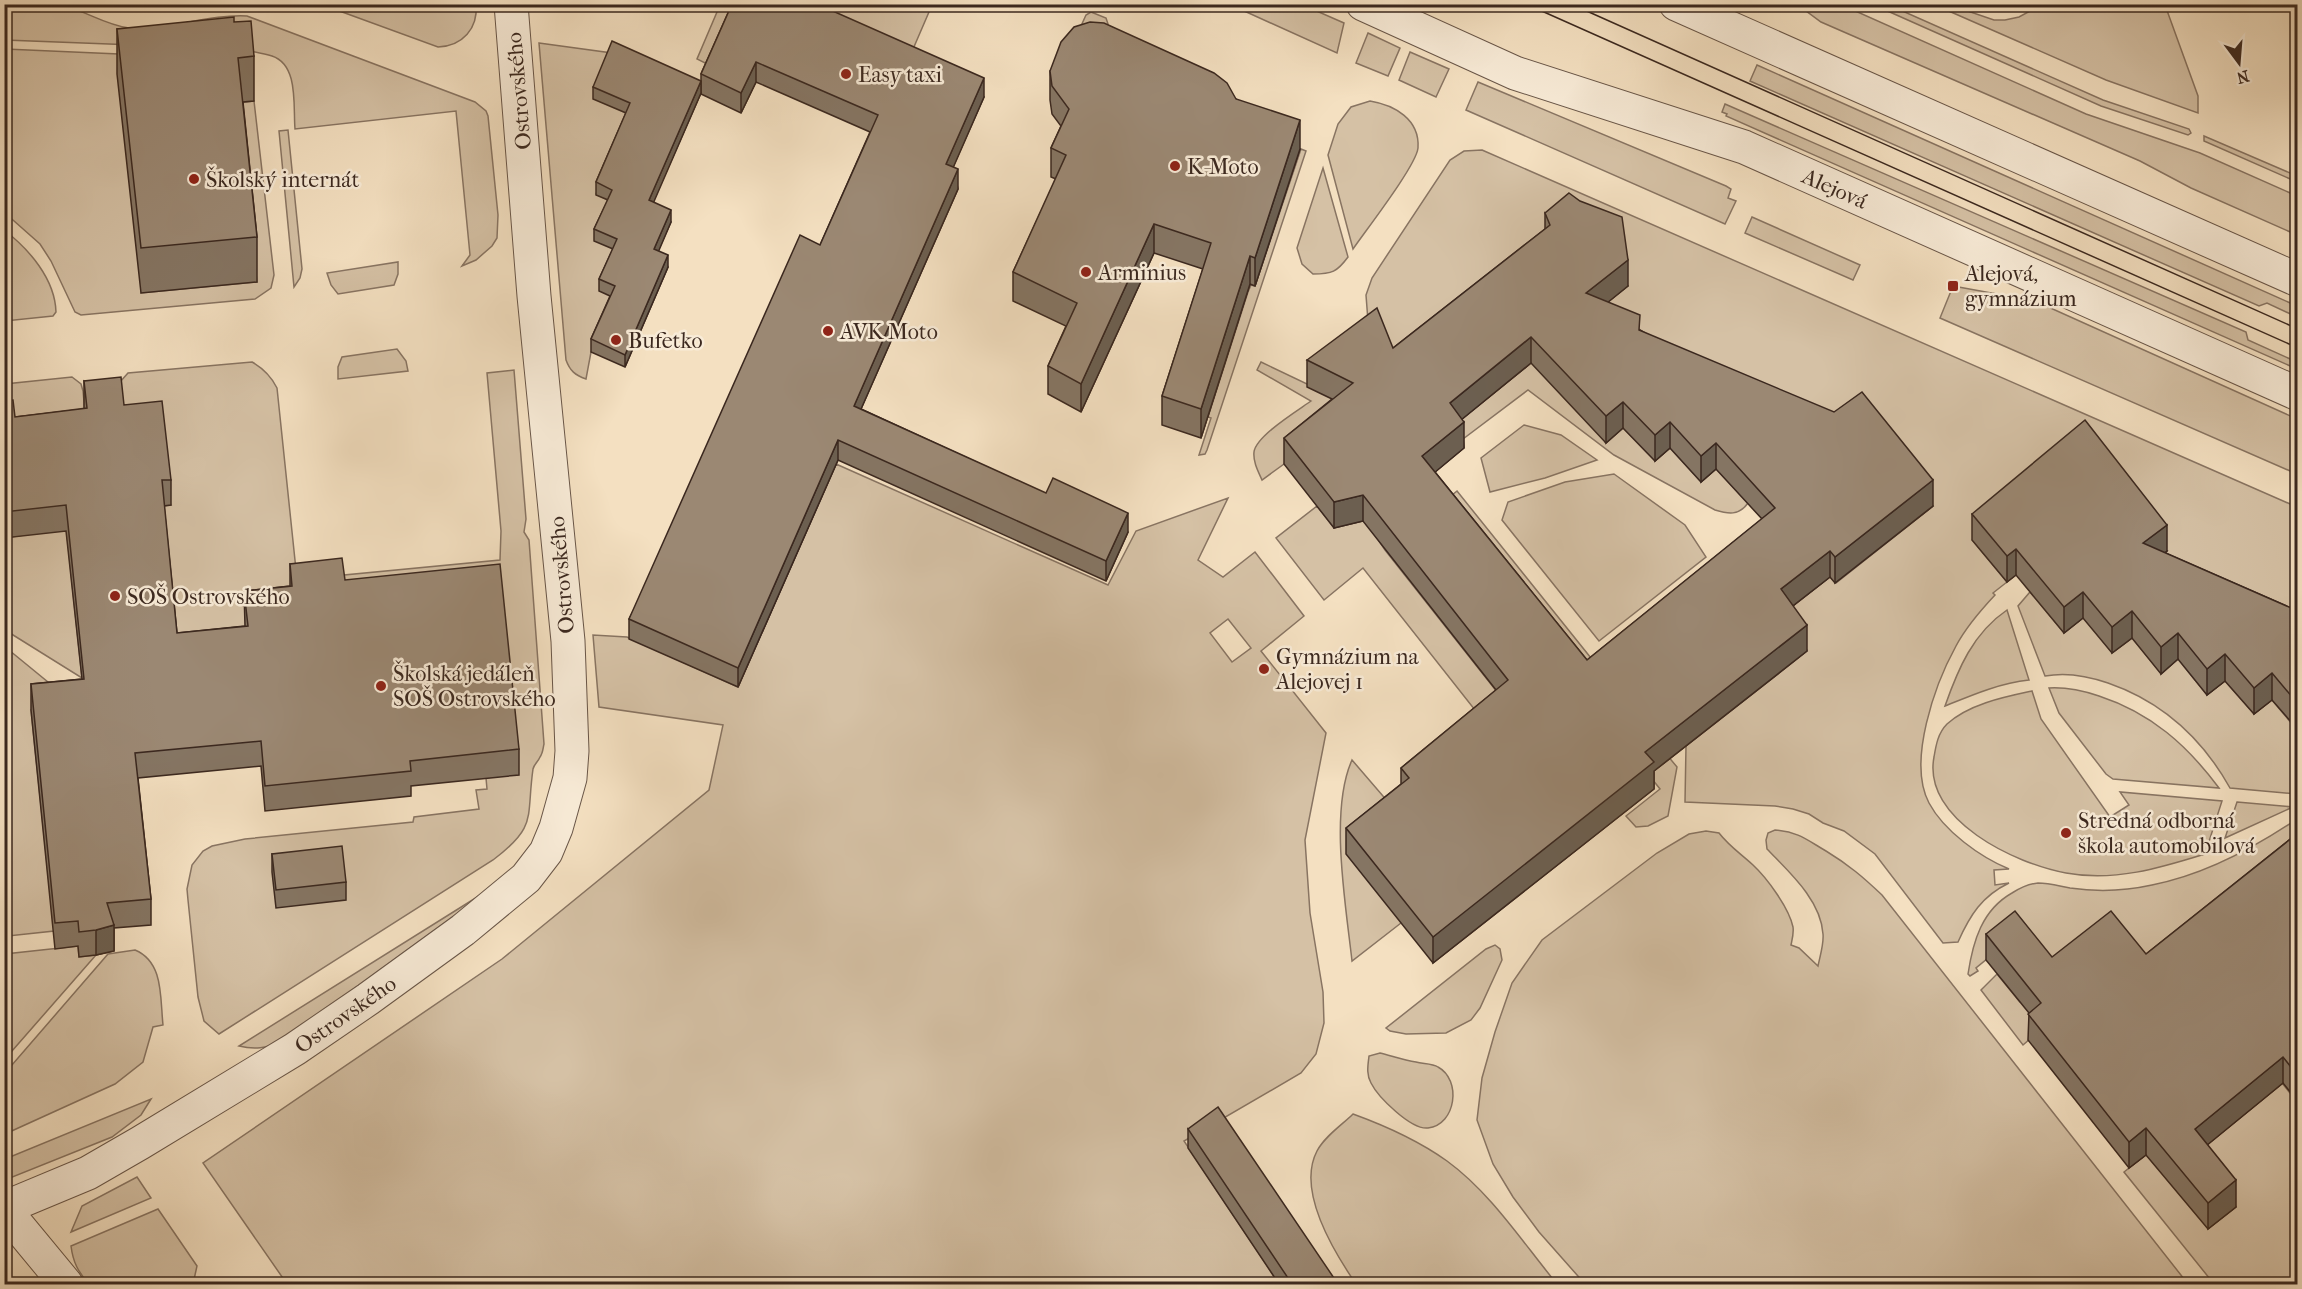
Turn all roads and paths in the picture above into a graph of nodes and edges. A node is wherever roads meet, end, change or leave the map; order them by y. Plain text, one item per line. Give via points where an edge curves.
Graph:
1 (511, 4) edge
2 (1363, 4) edge
3 (1676, 4) edge
4 (2298, 280) edge
5 (2298, 394) edge
6 (4, 1209) edge
7 (66, 1284) edge

1 - 6 street, Ostrovského via 533,285 568,641 572,752 568,787 546,852 526,878 463,930 296,1049 88,1173
2 - 5 street, Alejová via 1515,73 1744,147
3 - 4 street
6 - 7 street

